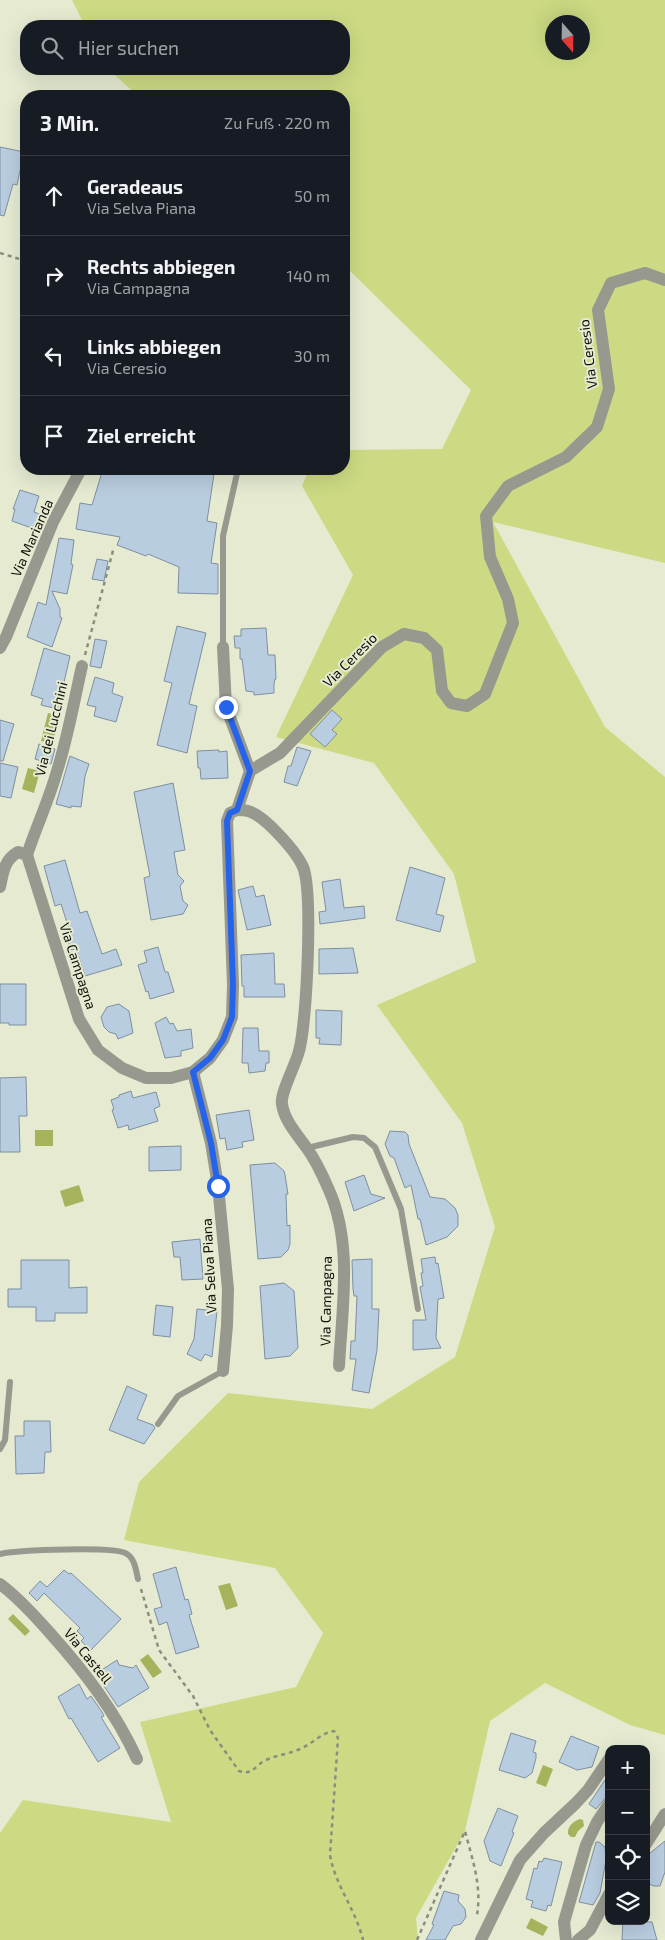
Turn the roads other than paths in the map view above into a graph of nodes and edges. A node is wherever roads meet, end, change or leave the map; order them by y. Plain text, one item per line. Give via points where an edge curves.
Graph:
1 (665, 280) edge
2 (78, 475) edge
3 (237, 475) edge
4 (223, 646) joint
5 (0, 648) edge
6 (82, 666) road end
7 (250, 771) junction
8 (237, 810) junction
9 (26, 855) junction
10 (0, 887) edge
11 (193, 1072) junction
12 (307, 1148) junction
13 (418, 1309) dead end
14 (339, 1366) dead end
15 (222, 1371) joint
16 (10, 1382) dead end
17 (158, 1424) dead end
18 (0, 1448) edge
19 (0, 1554) edge
20 (138, 1579) road end
21 (0, 1584) edge
22 (137, 1758) dead end
23 (605, 1765) edge
24 (605, 1810) edge
25 (665, 1814) edge
26 (650, 1838) edge
27 (605, 1902) edge
28 (481, 1940) edge
29 (566, 1940) edge
30 (578, 1940) edge

1 - 7 street, Via Ceresio via 645,273 611,283 598,310 609,389 597,428 566,457 508,486 486,516 490,557 508,599 512,624 485,694 466,706 451,703 442,691 437,650 424,638 404,634 382,647 280,753
2 - 5 street, Via Marianda via 53,522
3 - 4 lane via 223,536
4 - 7 street via 226,707
6 - 9 street, Via dei Lucchini via 64,749
7 - 8 street, Via Campagna
8 - 11 street, Via Campagna via 230,813 227,821 232,1017 223,1040 210,1058
8 - 12 street, Via Campagna via 249,811 284,839 303,867 307,882 306,974 300,1050 282,1101 283,1111
9 - 10 street via 18,852 10,856
9 - 11 street, Via Campagna via 79,1019 98,1050 122,1068 146,1078 171,1078
11 - 15 street, Via Selva Piana via 218,1186 228,1289
12 - 13 lane via 353,1137 364,1138 375,1147 401,1209
12 - 14 street, Via Campagna via 329,1191 340,1228 344,1271
15 - 17 lane via 178,1396
16 - 18 lane via 5,1440
19 - 20 lane via 63,1550 122,1552 132,1560
21 - 22 street, Via Castell via 38,1619 87,1676 112,1710
23 - 28 street via 582,1797 520,1860
24 - 29 street via 586,1845 564,1922
25 - 26 street
27 - 30 street via 590,1930

